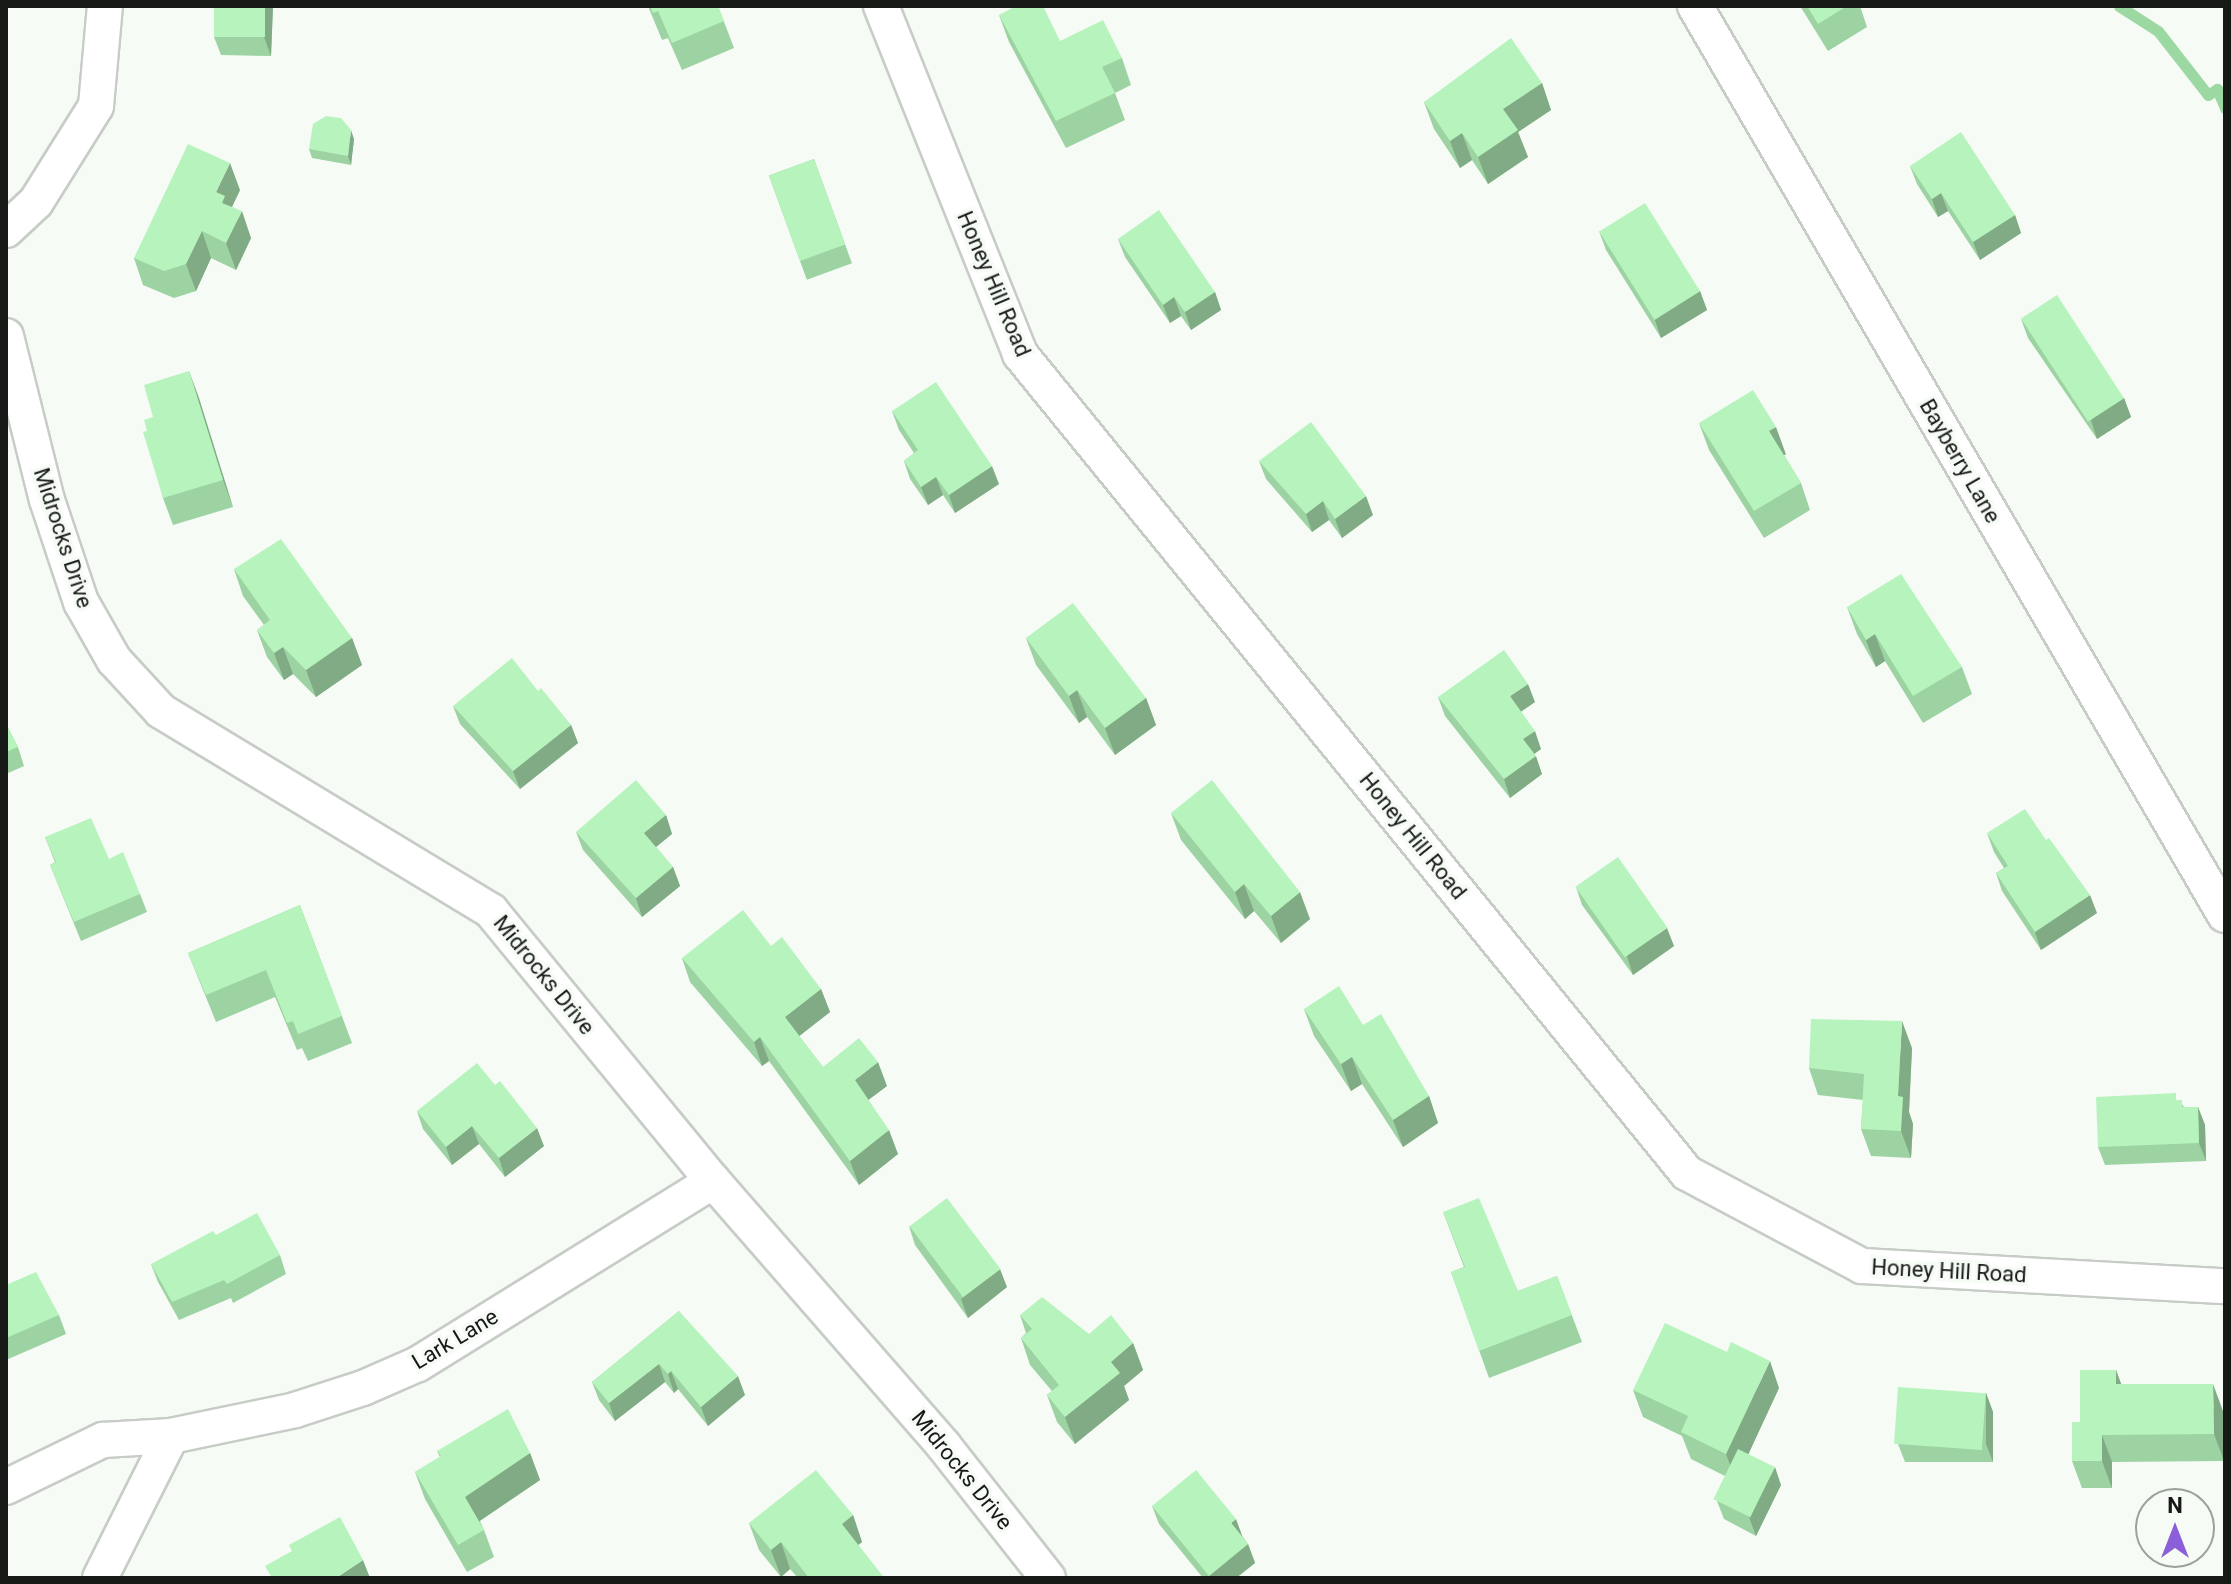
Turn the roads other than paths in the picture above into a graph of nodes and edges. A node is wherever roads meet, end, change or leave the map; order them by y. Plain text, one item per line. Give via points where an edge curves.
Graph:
1 (105, 6) edge
2 (881, 6) edge
3 (1695, 6) edge
4 (6, 230) edge
5 (6, 336) edge
6 (2225, 915) edge
7 (713, 1181) junction
8 (2225, 1286) edge
9 (171, 1436) junction
10 (6, 1487) edge
11 (100, 1578) edge
12 (1048, 1578) edge

1 - 4 street via 96,106 36,202
2 - 8 street, Honey Hill Road via 1020,354 1687,1173 1862,1266
3 - 6 street, Bayberry Lane
5 - 7 street, Midrocks Drive via 47,500 81,602 114,660 161,711 491,911
7 - 9 street, Lark Lane via 418,1364 295,1410
7 - 12 street, Midrocks Drive via 944,1446
9 - 10 street, Lark Lane via 103,1440
9 - 11 street

